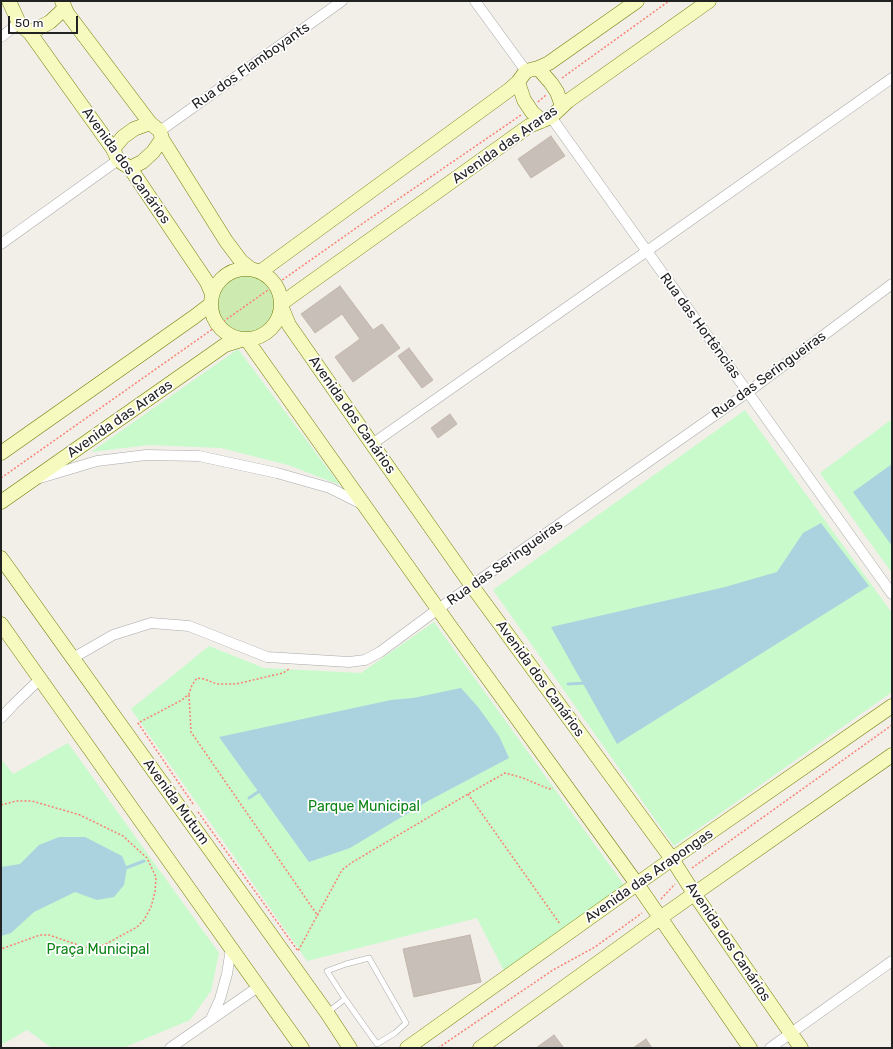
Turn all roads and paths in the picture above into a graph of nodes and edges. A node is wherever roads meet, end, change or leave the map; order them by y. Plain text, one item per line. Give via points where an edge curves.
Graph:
1 (342, 1) edge
2 (474, 1) edge
3 (637, 1) edge
4 (669, 1) edge
5 (709, 1) edge
6 (63, 4) edge
7 (16, 9) edge
8 (30, 33) junction
9 (1, 37) edge
10 (527, 74) junction
11 (892, 78) edge
12 (554, 87) junction
13 (562, 106) junction
14 (529, 109) junction
15 (546, 119) junction
16 (157, 131) junction
17 (115, 154) junction
18 (130, 168) junction
19 (1, 244) edge
20 (647, 251) junction
21 (256, 270) junction
22 (892, 284) edge
23 (275, 285) junction
24 (211, 299) junction
25 (282, 305) junction
26 (218, 325) junction
27 (244, 340) junction
28 (748, 392) junction
29 (372, 444) junction
30 (1, 453) edge
31 (1, 478) edge
32 (32, 480) junction
33 (1, 502) edge
34 (365, 505) junction
35 (1, 558) edge
36 (472, 586) junction
37 (892, 594) edge
38 (438, 609) junction
39 (1, 624) edge
40 (73, 658) junction
41 (289, 668) dead end
42 (40, 679) junction
43 (189, 694) junction
44 (892, 706) edge
45 (1, 718) edge
46 (892, 725) edge
47 (892, 755) edge
48 (563, 782) junction
49 (468, 794) junction
50 (1, 806) edge
51 (194, 806) dead end
52 (198, 812) dead end
53 (672, 859) junction
54 (682, 874) junction
55 (637, 884) junction
56 (695, 895) junction
57 (652, 906) junction
58 (318, 916) junction
59 (660, 918) junction
60 (567, 934) junction
61 (231, 948) junction
62 (1, 949) edge
63 (892, 961) edge
64 (258, 987) junction
65 (345, 999) junction
66 (327, 1013) junction
67 (211, 1020) junction
68 (790, 1033) junction
69 (170, 1048) edge
70 (302, 1048) edge
71 (350, 1048) edge
72 (407, 1048) edge
73 (438, 1048) edge
74 (480, 1048) edge
75 (750, 1048) edge
76 (770, 1048) edge
77 (801, 1048) edge

1 - 16 street, Rua dos Flamboyants
2 - 10 street
3 - 10 street via 549,63
4 - 12 path via 564,75
5 - 13 street, Avenida das Araras
6 - 8 street via 50,22
6 - 16 street via 67,13
7 - 8 street, Avenida dos Canários
7 - 9 street
8 - 17 street, Avenida dos Canários
10 - 12 street
10 - 14 street via 524,100
10 - 21 street via 281,258
11 - 20 street
12 - 13 street
12 - 14 path
13 - 15 street, Avenida das Araras
14 - 15 street
14 - 23 path
15 - 20 street, Rua das Hortências
15 - 25 street, Avenida das Araras via 529,126
16 - 17 street via 134,129 123,137
16 - 18 street via 153,152
16 - 21 street via 226,241 241,261
17 - 18 street, Avenida dos Canários
17 - 19 street
18 - 24 street, Avenida dos Canários via 207,282
20 - 28 street, Rua das Hortências
20 - 29 street
21 - 23 street via 272,279
21 - 24 street via 239,270 227,274 218,283
22 - 28 street, Rua das Seringueiras
23 - 25 street, Avenida dos Canários via 279,290
23 - 26 path
24 - 26 street, Avenida dos Canários via 213,317
24 - 30 street via 194,318
25 - 27 street, Avenida das Araras via 278,320 271,331 260,338
25 - 29 street, Avenida dos Canários via 289,325
26 - 27 street via 229,336
26 - 31 path
27 - 32 street, Avenida das Araras via 225,345
27 - 34 street
28 - 36 street, Rua das Seringueiras
28 - 37 street, Rua das Hortências
29 - 36 street, Avenida dos Canários
32 - 33 street, Avenida das Araras
32 - 34 street via 97,461 146,454 199,456 330,488
34 - 38 street
35 - 40 street, Avenida Mutum
36 - 38 street, Rua das Seringueiras
36 - 53 street, Avenida dos Canários
38 - 40 street, Rua das Seringueiras via 380,652 365,660 349,662 267,657 189,626 151,623 113,635
38 - 48 street
39 - 42 street
40 - 66 street, Avenida Mutum
41 - 43 path via 284,673 236,684 217,684 197,678
42 - 45 street
42 - 61 street
43 - 51 path via 138,723
43 - 58 path via 191,732
44 - 53 street, Avenida das Arapongas
46 - 54 path
47 - 56 street
48 - 49 path via 550,789 505,773
48 - 55 street
49 - 58 path via 342,870
49 - 60 path
50 - 62 path via 16,802 32,802 80,815 123,836 147,858 156,876 153,900 144,920 137,927 104,944 91,948 49,935 40,935
52 - 58 path via 298,951
53 - 54 street, Avenida dos Canários
53 - 55 street, Avenida das Arapongas
54 - 56 street, Avenida dos Canários
54 - 57 path via 668,892
55 - 57 street
55 - 60 street, Avenida das Arapongas
56 - 59 street
56 - 68 street, Avenida dos Canários
57 - 59 street
57 - 73 path via 595,947 553,970
59 - 74 street
59 - 75 street
60 - 72 street, Avenida das Arapongas
61 - 64 street
61 - 67 street via 227,974
63 - 68 street
64 - 67 street
64 - 70 street
65 - 65 lane via 377,1044 406,1023 369,958 327,971
65 - 66 lane
66 - 71 street, Avenida Mutum
67 - 69 street
68 - 76 street
68 - 77 street, Avenida dos Canários

